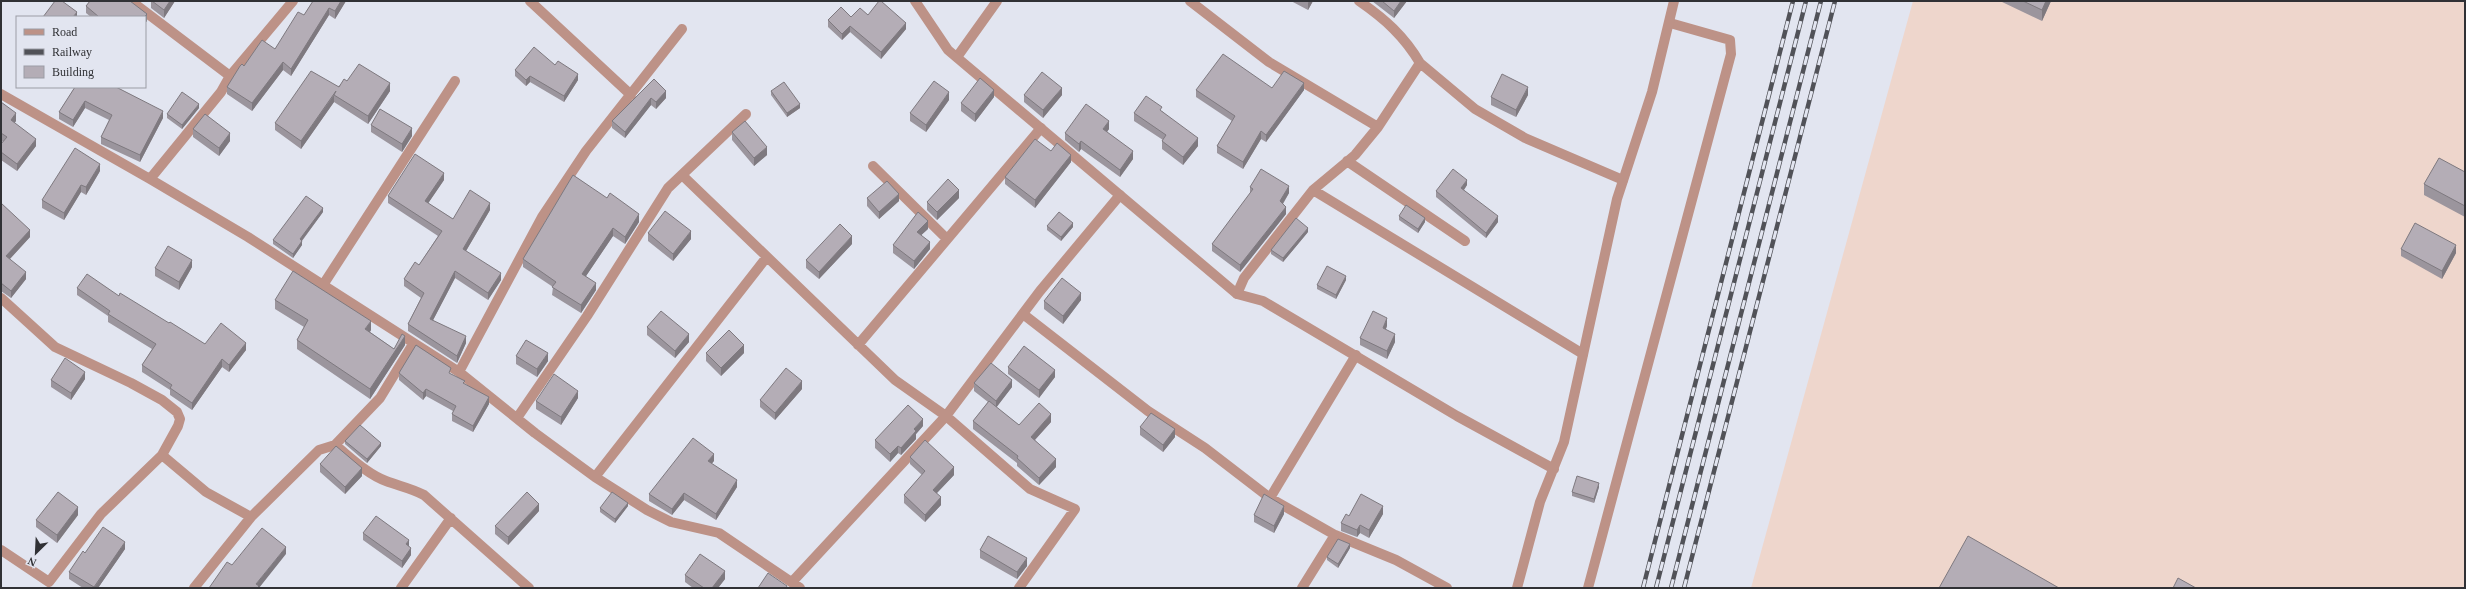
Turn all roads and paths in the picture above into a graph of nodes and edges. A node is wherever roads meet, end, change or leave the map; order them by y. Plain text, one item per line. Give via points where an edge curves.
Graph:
1 (130, 1) edge
2 (293, 1) edge
3 (530, 1) edge
4 (915, 1) edge
5 (997, 1) edge
6 (1190, 1) edge
7 (1674, 1) edge
8 (1363, 2) edge
9 (1670, 23) junction
10 (682, 29) dead end
11 (957, 57) junction
12 (1420, 63) junction
13 (230, 76) junction
14 (455, 81) dead end
15 (1, 94) edge
16 (631, 95) junction
17 (746, 114) dead end
18 (1378, 127) junction
19 (1041, 128) junction
20 (1347, 161) junction
21 (873, 166) dead end
22 (682, 175) junction
23 (150, 179) junction
24 (1623, 180) junction
25 (1313, 190) junction
26 (1120, 194) junction
27 (947, 239) junction
28 (1465, 241) dead end
29 (766, 258) junction
30 (323, 285) junction
31 (1237, 294) junction
32 (1, 298) edge
33 (1023, 314) junction
34 (414, 344) junction
35 (858, 345) junction
36 (1583, 354) junction
37 (1356, 355) junction
38 (459, 372) junction
39 (946, 416) junction
40 (517, 418) junction
41 (335, 445) junction
42 (162, 455) junction
43 (1554, 469) junction
44 (595, 477) junction
45 (1270, 498) junction
46 (251, 517) junction
47 (451, 518) junction
48 (1335, 535) junction
49 (1, 550) edge
50 (796, 585) edge
51 (194, 588) edge
52 (401, 588) edge
53 (529, 588) edge
54 (1018, 588) edge
55 (1302, 588) edge
56 (1447, 588) edge
57 (1517, 588) edge
58 (1588, 588) edge

1 - 13 street
2 - 13 street
3 - 16 street
4 - 11 street via 948,50
5 - 11 street
6 - 18 street via 1269,62
7 - 9 street
8 - 12 street via 1387,20 1410,45
9 - 24 street via 1652,92
9 - 58 street via 1730,40 1731,54
10 - 16 street
11 - 19 street
12 - 18 street
12 - 24 street via 1475,109 1519,134
13 - 23 street via 221,92
14 - 30 street
15 - 23 street
16 - 38 street via 586,151 542,217
17 - 22 street
18 - 20 street
19 - 26 street
19 - 27 street
20 - 25 street
20 - 28 street
21 - 27 street
22 - 29 street
22 - 40 street via 668,188 587,316
23 - 30 street
24 - 36 street
25 - 31 street via 1244,278
25 - 36 street
26 - 31 street
26 - 33 street
27 - 35 street
29 - 35 street
29 - 44 street
30 - 34 street
31 - 37 street via 1263,301
32 - 42 street via 55,347 138,386 177,412 180,419 178,426
33 - 39 street
33 - 45 street via 1148,411 1205,448
34 - 38 street
34 - 41 street via 380,398
35 - 39 street via 894,380
36 - 43 street via 1564,442
37 - 43 street via 1457,416
37 - 45 street
38 - 40 street
39 - 50 street
39 - 54 street via 1030,489 1074,509
40 - 44 street
41 - 46 street via 319,450
41 - 47 street via 384,481 424,495
42 - 46 street via 206,492
42 - 49 street via 100,514 49,582
43 - 57 street via 1540,502
44 - 50 street via 671,522 719,533
45 - 48 street
46 - 51 street
47 - 52 street
47 - 53 street
48 - 55 street
48 - 56 street via 1396,560

